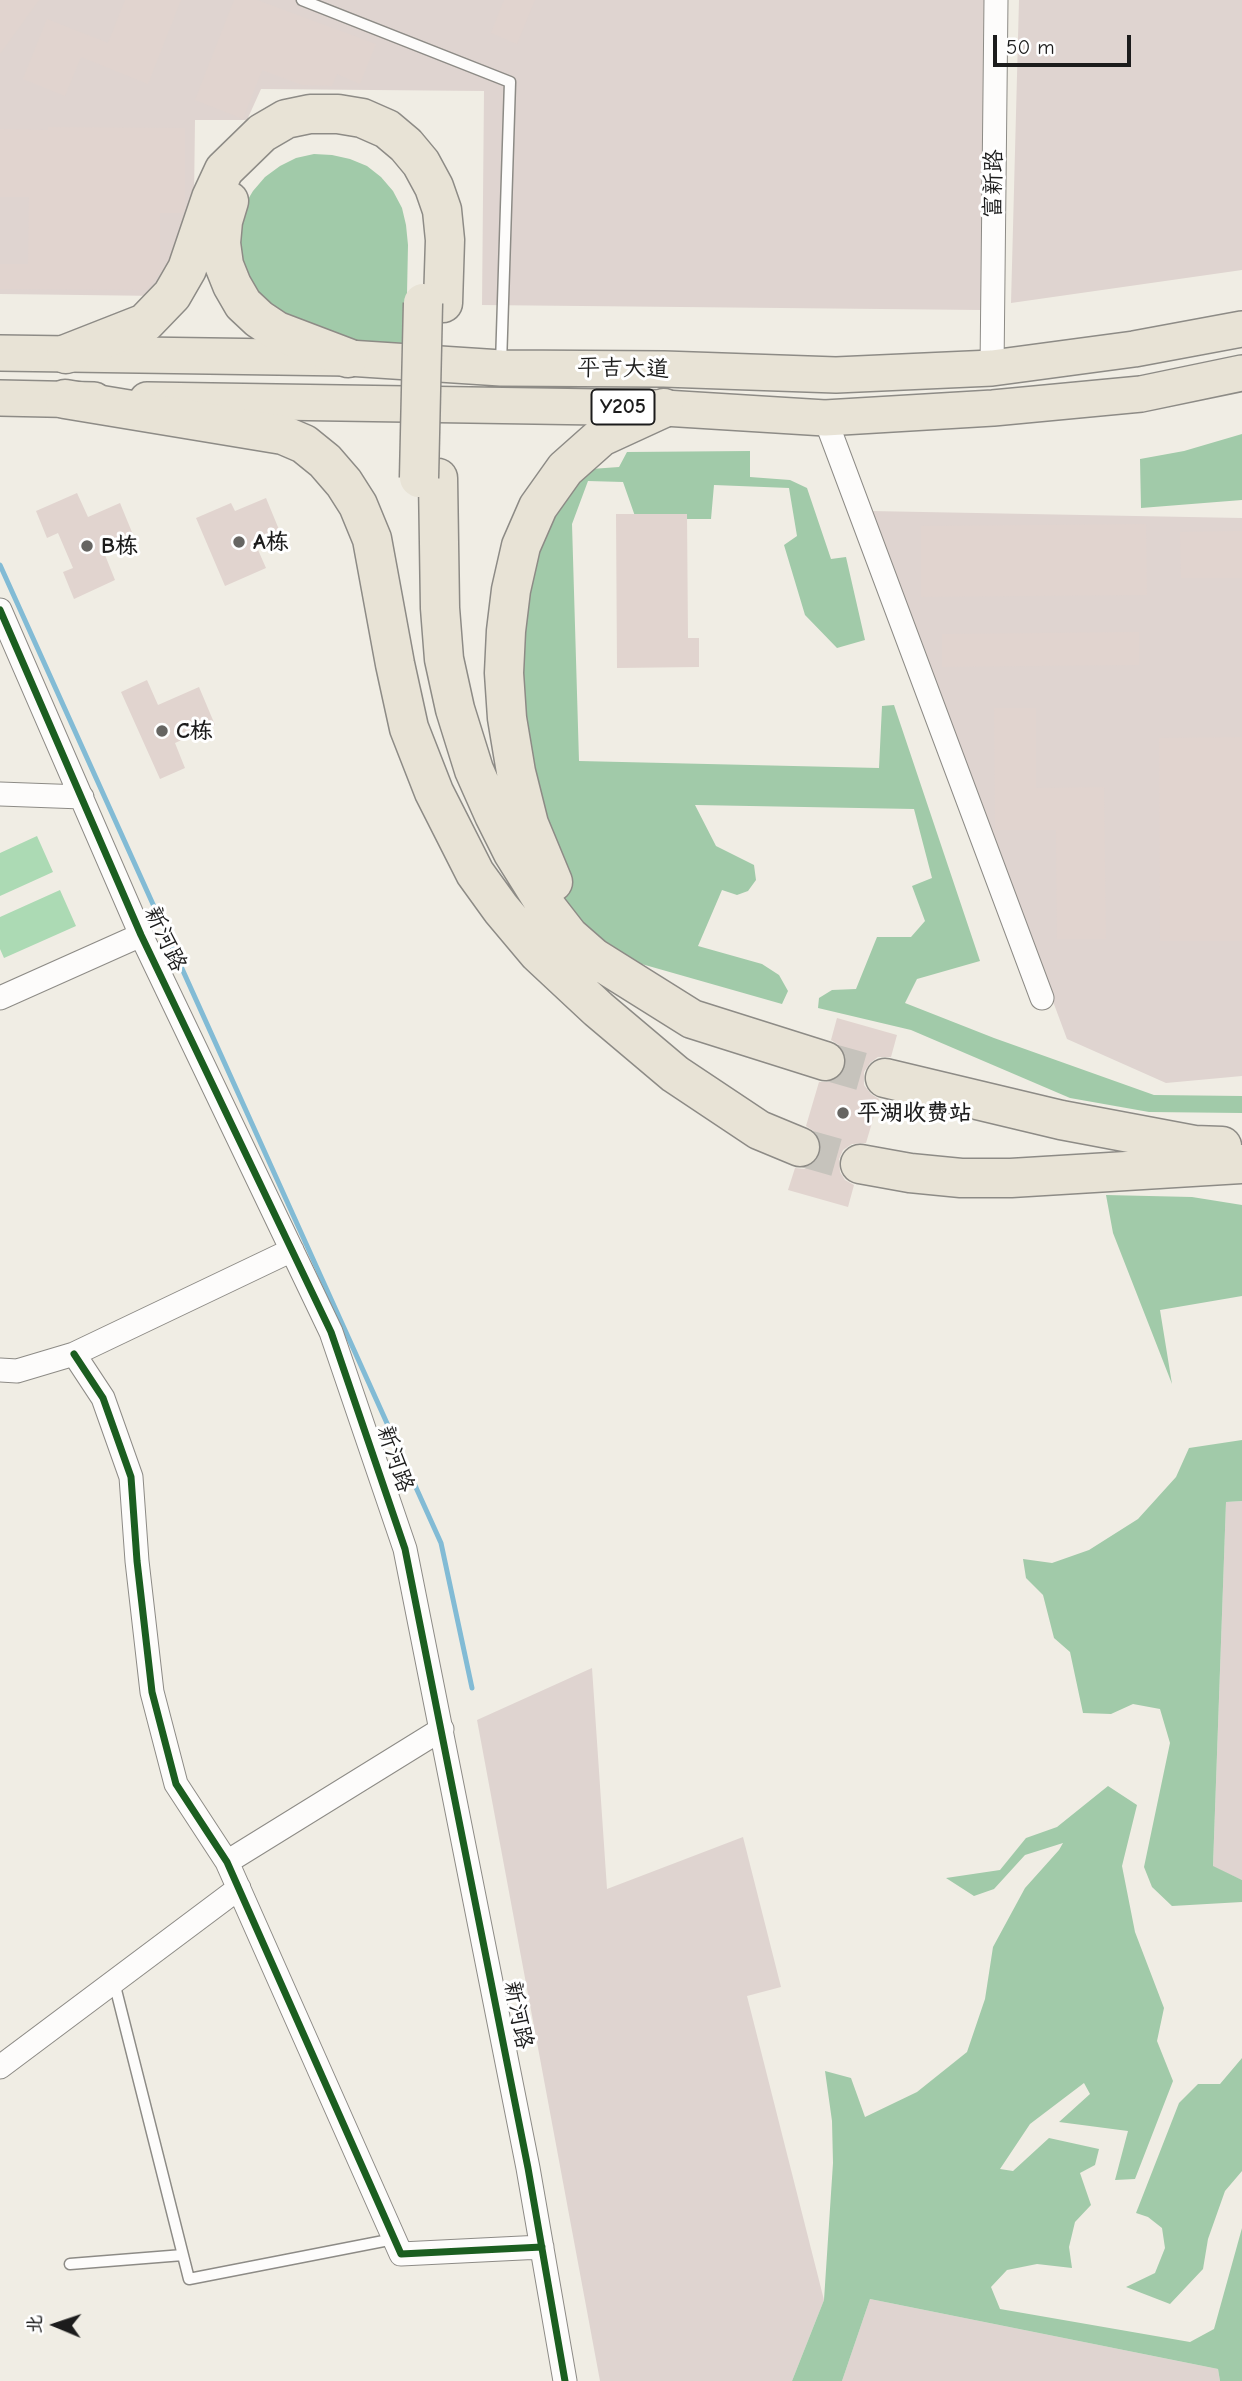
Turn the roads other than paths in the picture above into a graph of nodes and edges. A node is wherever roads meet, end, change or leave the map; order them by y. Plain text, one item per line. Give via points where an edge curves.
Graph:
1 (302, 0) edge
2 (996, 0) edge
3 (433, 303) junction
4 (1242, 329) edge
5 (0, 353) edge
6 (66, 354) junction
7 (348, 358) junction
8 (992, 368) junction
9 (1242, 373) edge
10 (500, 387) junction
11 (0, 398) edge
12 (65, 399) junction
13 (664, 408) junction
14 (825, 418) junction
15 (429, 478) junction
16 (0, 610) edge
17 (0, 794) edge
18 (82, 797) junction
19 (141, 935) junction
20 (0, 998) edge
21 (1042, 998) dead end
22 (692, 1019) junction
23 (825, 1061) tunnel mouth
24 (675, 1074) junction
25 (885, 1078) tunnel mouth
26 (1061, 1120) junction
27 (1242, 1131) edge
28 (1242, 1146) edge
29 (800, 1147) tunnel mouth
30 (860, 1164) tunnel mouth
31 (1242, 1164) edge
32 (1062, 1174) junction
33 (1242, 1176) edge
34 (292, 1250) junction
35 (74, 1354) junction
36 (0, 1370) edge
37 (442, 1729) junction
38 (227, 1862) junction
39 (239, 1888) junction
40 (114, 1982) junction
41 (0, 2067) edge
42 (394, 2239) junction
43 (542, 2247) junction
44 (183, 2255) junction
45 (70, 2264) dead end
46 (565, 2381) edge

1 - 10 lane via 510,82
2 - 8 street, 富新路
3 - 6 highway via 444,240 442,211 421,163 387,129 362,118 310,114 262,133 224,170 187,269 172,295 145,323
3 - 7 highway via 423,222 412,192 393,165 375,152 334,138 291,142 262,158 239,181 223,221 224,265 232,285 243,304 277,331
3 - 15 highway
4 - 8 main road, 平吉大道 / Y205
5 - 6 main road, 平吉大道 / Y205
6 - 7 main road, 平吉大道 / Y205
7 - 10 main road, 平吉大道 / Y205
8 - 10 main road, 平吉大道 / Y205 via 836,375 664,369
9 - 14 main road, 平吉大道 / Y205 via 1141,394
10 - 12 main road, 平吉大道 / Y205
10 - 13 main road, 平吉大道 / Y205
11 - 12 main road, 平吉大道 / Y205
12 - 24 highway via 283,435 325,461 358,505 372,539 409,728 433,792 475,873 538,953
13 - 14 main road, 平吉大道 / Y205
13 - 22 highway via 601,437 565,469 538,507 521,545 511,590 504,673 516,772 530,824 569,911 619,967
14 - 21 street
15 - 22 highway via 444,659 474,770 494,815 513,853 569,936 593,957
15 - 24 highway via 420,609 436,715 456,777 495,863 532,921
16 - 18 street, 新河路
17 - 18 street
18 - 19 street, 新河路
19 - 20 street
19 - 34 street, 新河路
22 - 23 highway
24 - 29 highway via 759,1130
25 - 26 highway
26 - 27 highway via 1192,1133
26 - 28 highway via 1194,1145
30 - 32 highway via 961,1178
31 - 32 highway
32 - 33 highway
34 - 35 street
34 - 37 street, 新河路 via 331,1332 405,1549
35 - 36 street via 17,1371
35 - 38 street via 103,1398 131,1477 152,1692 176,1784
37 - 38 street
37 - 43 street, 新河路
38 - 39 street
39 - 40 street
39 - 42 street
40 - 41 street
40 - 44 lane
42 - 43 street via 401,2254
42 - 44 lane via 189,2278
43 - 46 street, 新河路
44 - 45 lane

